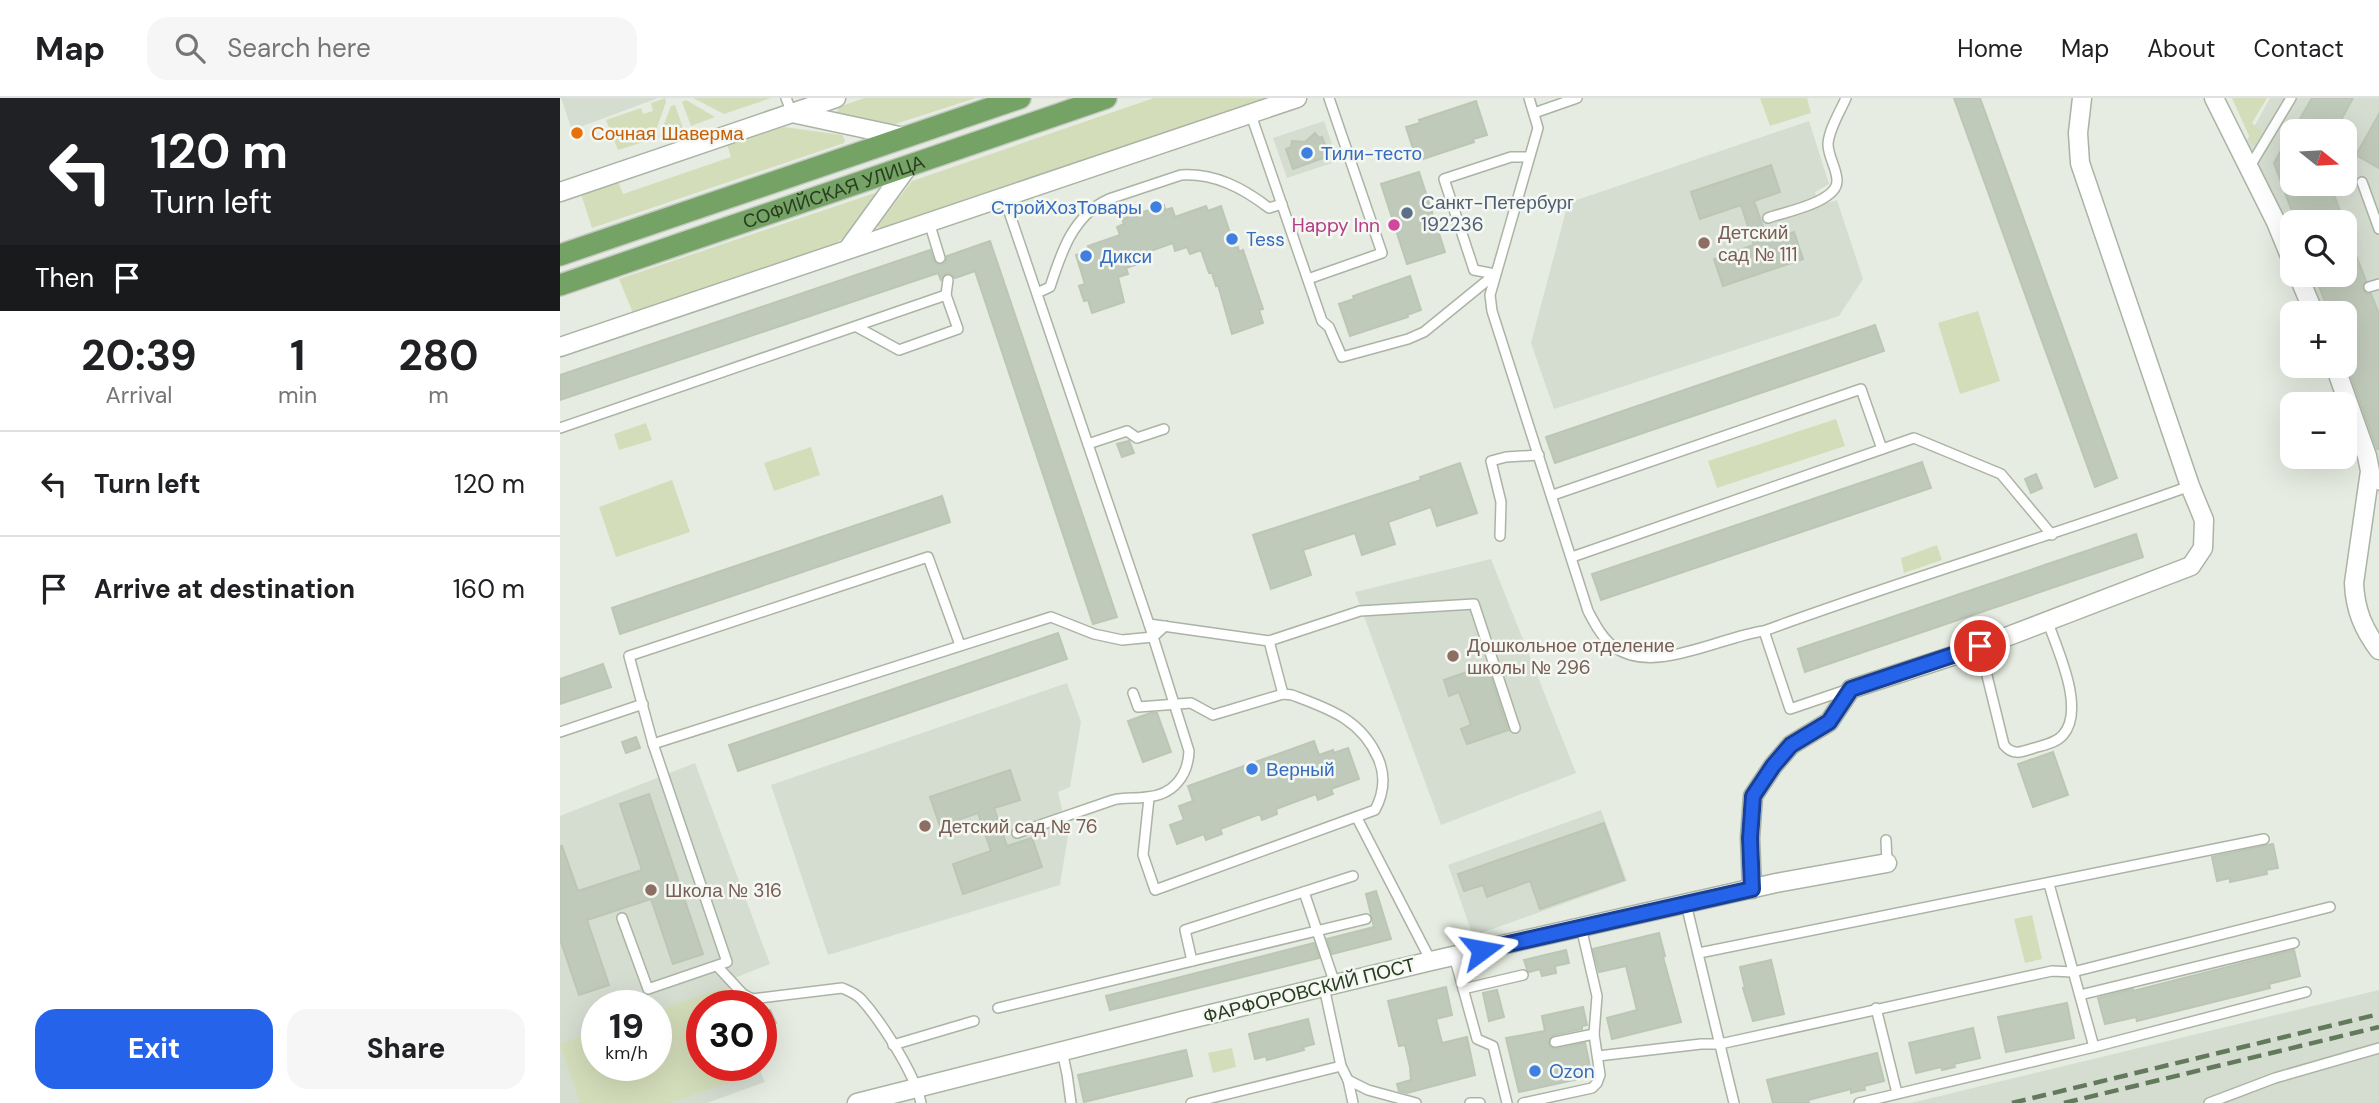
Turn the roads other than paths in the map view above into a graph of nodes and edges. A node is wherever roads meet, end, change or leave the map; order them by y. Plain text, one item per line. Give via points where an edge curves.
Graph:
1 (836, 98) edge
2 (1020, 98) edge
3 (1106, 98) edge
4 (1297, 98) edge
5 (1329, 98) edge
6 (1529, 98) edge
7 (1577, 98) edge
8 (1846, 98) edge
9 (2082, 98) edge
10 (2214, 98) edge
11 (2291, 98) edge
12 (789, 105) edge
13 (1046, 108) edge
14 (1250, 112) junction
15 (1534, 113) junction
16 (904, 137) junction
17 (1529, 157) junction
18 (909, 165) junction
19 (2249, 168) junction
20 (2362, 182) dead end
21 (560, 192) edge
22 (1004, 197) junction
23 (1282, 204) junction
24 (1768, 218) dead end
25 (929, 222) junction
26 (2379, 229) edge
27 (2280, 235) edge
28 (848, 250) junction
29 (560, 255) edge
30 (940, 258) dead end
31 (1474, 270) junction
32 (1495, 274) junction
33 (1308, 279) junction
34 (948, 281) dead end
35 (2379, 284) edge
36 (560, 285) edge
37 (1480, 287) junction
38 (2369, 287) dead end
39 (1037, 293) junction
40 (946, 295) junction
41 (1490, 295) junction
42 (857, 327) junction
43 (560, 347) edge
44 (2339, 378) edge
45 (560, 428) edge
46 (1164, 429) dead end
47 (1088, 444) junction
48 (1882, 449) junction
49 (1539, 455) junction
50 (2367, 456) junction
51 (2379, 485) edge
52 (2190, 486) junction
53 (1553, 495) junction
54 (2052, 535) junction
55 (1500, 536) dead end
56 (1572, 557) junction
57 (2047, 620) junction
58 (1149, 624) junction
59 (1165, 626) junction
60 (1764, 631) junction
61 (1153, 637) junction
62 (1269, 641) junction
63 (960, 645) junction
64 (1980, 646) junction
65 (2379, 650) edge
66 (1851, 689) junction
67 (1133, 693) dead end
68 (1283, 694) junction
69 (643, 704) junction
70 (1174, 704) junction
71 (1515, 727) dead end
72 (560, 732) edge
73 (653, 744) junction
74 (1149, 797) junction
75 (1357, 818) junction
76 (1017, 833) dead end
77 (2264, 839) dead end
78 (1886, 840) dead end
79 (1887, 863) joint
80 (1353, 876) dead end
81 (2049, 884) junction
82 (1752, 889) junction
83 (1304, 892) junction
84 (1686, 904) junction
85 (2330, 907) dead end
86 (622, 918) dead end
87 (1366, 919) dead end
88 (1581, 928) junction
89 (1317, 931) junction
90 (2294, 943) dead end
91 (1699, 953) junction
92 (1454, 956) junction
93 (1192, 961) junction
94 (1431, 961) junction
95 (717, 966) junction
96 (2073, 972) junction
97 (1523, 975) dead end
98 (1329, 985) junction
99 (1463, 989) junction
100 (2306, 992) dead end
101 (2080, 996) junction
102 (998, 1008) dead end
103 (1876, 1008) junction
104 (974, 1021) dead end
105 (1594, 1034) junction
106 (1555, 1042) dead end
107 (1720, 1044) junction
108 (893, 1045) junction
109 (2094, 1047) junction
110 (2379, 1048) edge
111 (1062, 1051) junction
112 (1598, 1056) junction
113 (1341, 1066) junction
114 (1348, 1080) junction
115 (1897, 1093) junction
116 (920, 1096) edge
117 (1550, 1100) edge
118 (1206, 1101) edge
119 (857, 1103) edge
120 (1071, 1103) edge
121 (1191, 1103) edge
122 (1353, 1103) edge
123 (1416, 1103) edge
124 (1470, 1103) edge
125 (1480, 1103) edge
126 (1507, 1103) edge
127 (1523, 1103) edge
128 (1734, 1103) edge
129 (1859, 1103) edge
130 (2210, 1103) edge

1 - 12 street
2 - 16 main road, СОФИЙСКАЯ УЛИЦА
3 - 13 main road, СОФИЙСКАЯ УЛИЦА
4 - 14 street
5 - 33 lane via 1382,253
6 - 15 lane
7 - 15 lane
8 - 24 lane via 1828,142 1837,178 1833,193
9 - 52 street via 2080,163
10 - 19 street
11 - 19 lane
12 - 16 street
12 - 21 street
13 - 18 main road, СОФИЙСКАЯ УЛИЦА
14 - 22 street
14 - 23 lane
15 - 17 lane via 1538,128
16 - 29 main road, СОФИЙСКАЯ УЛИЦА
17 - 31 lane via 1511,157 1444,179
17 - 32 lane
18 - 28 street
18 - 36 main road, СОФИЙСКАЯ УЛИЦА
19 - 27 street
20 - 26 lane
22 - 25 street
22 - 39 lane
23 - 33 lane
23 - 39 lane via 1269,208 1238,187 1192,174 1109,199 1074,228 1049,287
25 - 28 street
25 - 30 lane
28 - 43 street
31 - 32 lane
31 - 37 lane
32 - 37 lane
32 - 41 lane
33 - 37 lane via 1322,321 1342,357 1424,332
34 - 40 lane
35 - 38 lane
37 - 41 lane
39 - 47 lane
40 - 42 lane
40 - 42 lane via 958,328 899,350
41 - 49 lane
42 - 45 lane
44 - 50 street
46 - 47 lane via 1137,438 1127,432
47 - 58 lane
48 - 53 lane via 1861,389
48 - 54 lane via 1914,438 2001,474
48 - 56 lane
49 - 53 lane
49 - 55 lane via 1490,461 1501,502
50 - 51 lane
50 - 65 street via 2369,484 2354,583 2361,622
52 - 54 lane
52 - 57 street via 2204,520 2203,548 2191,566
53 - 56 lane
54 - 60 lane via 1863,594
56 - 60 lane via 1596,627 1622,651 1645,656 1678,654
57 - 64 street
57 - 64 lane via 2073,706 2062,736 2051,743 2014,752 2004,745
58 - 59 lane
58 - 61 lane
59 - 61 lane
59 - 62 lane
60 - 66 lane via 1790,709
61 - 63 lane via 1110,638 1051,617
61 - 70 lane
62 - 68 lane
62 - 71 lane via 1360,611 1474,604
63 - 69 lane via 928,557 629,656
63 - 73 lane
64 - 66 street
66 - 82 street via 1829,722 1791,745 1753,796
67 - 70 lane via 1138,707
68 - 70 lane via 1213,715 1191,703
68 - 75 lane via 1350,722 1366,734 1383,769 1382,794 1375,810
69 - 72 lane
69 - 73 lane
70 - 74 lane via 1189,760 1176,787
73 - 95 lane via 727,962
74 - 75 lane via 1143,855 1155,890
74 - 76 lane via 1127,796
75 - 94 lane
77 - 81 lane
78 - 79 lane
79 - 82 street, ФАРФОРОВСКИЙ ПОСТ
80 - 83 lane
81 - 91 lane
81 - 96 lane
82 - 84 street, ФАРФОРОВСКИЙ ПОСТ
83 - 89 lane
83 - 93 lane via 1185,930
84 - 88 street, ФАРФОРОВСКИЙ ПОСТ
84 - 91 lane
85 - 96 lane
86 - 95 lane via 648,989
87 - 89 lane
88 - 92 street, ФАРФОРОВСКИЙ ПОСТ
88 - 105 lane via 1597,996
89 - 93 lane
89 - 98 lane
90 - 101 lane
91 - 107 lane
92 - 94 street, ФАРФОРОВСКИЙ ПОСТ
92 - 99 lane
93 - 102 lane
94 - 98 street, ФАРФОРОВСКИЙ ПОСТ
95 - 108 lane via 752,999 842,988 851,991
96 - 101 lane
96 - 103 lane via 2052,971
97 - 99 lane
98 - 111 street, ФАРФОРОВСКИЙ ПОСТ
98 - 113 lane
99 - 126 lane via 1477,1040 1493,1046
100 - 109 lane
101 - 109 lane
103 - 107 lane
103 - 115 lane
104 - 108 lane
105 - 106 lane
105 - 112 lane
107 - 112 lane
107 - 128 lane
108 - 116 lane
109 - 115 lane
110 - 130 lane
111 - 116 street, ФАРФОРОВСКИЙ ПОСТ
111 - 120 lane
112 - 117 lane via 1600,1075 1592,1088
113 - 114 lane
113 - 118 lane
114 - 122 lane
114 - 123 lane
115 - 129 lane
116 - 119 street, ФАРФОРОВСКИЙ ПОСТ
117 - 127 lane
118 - 121 lane
124 - 125 lane

